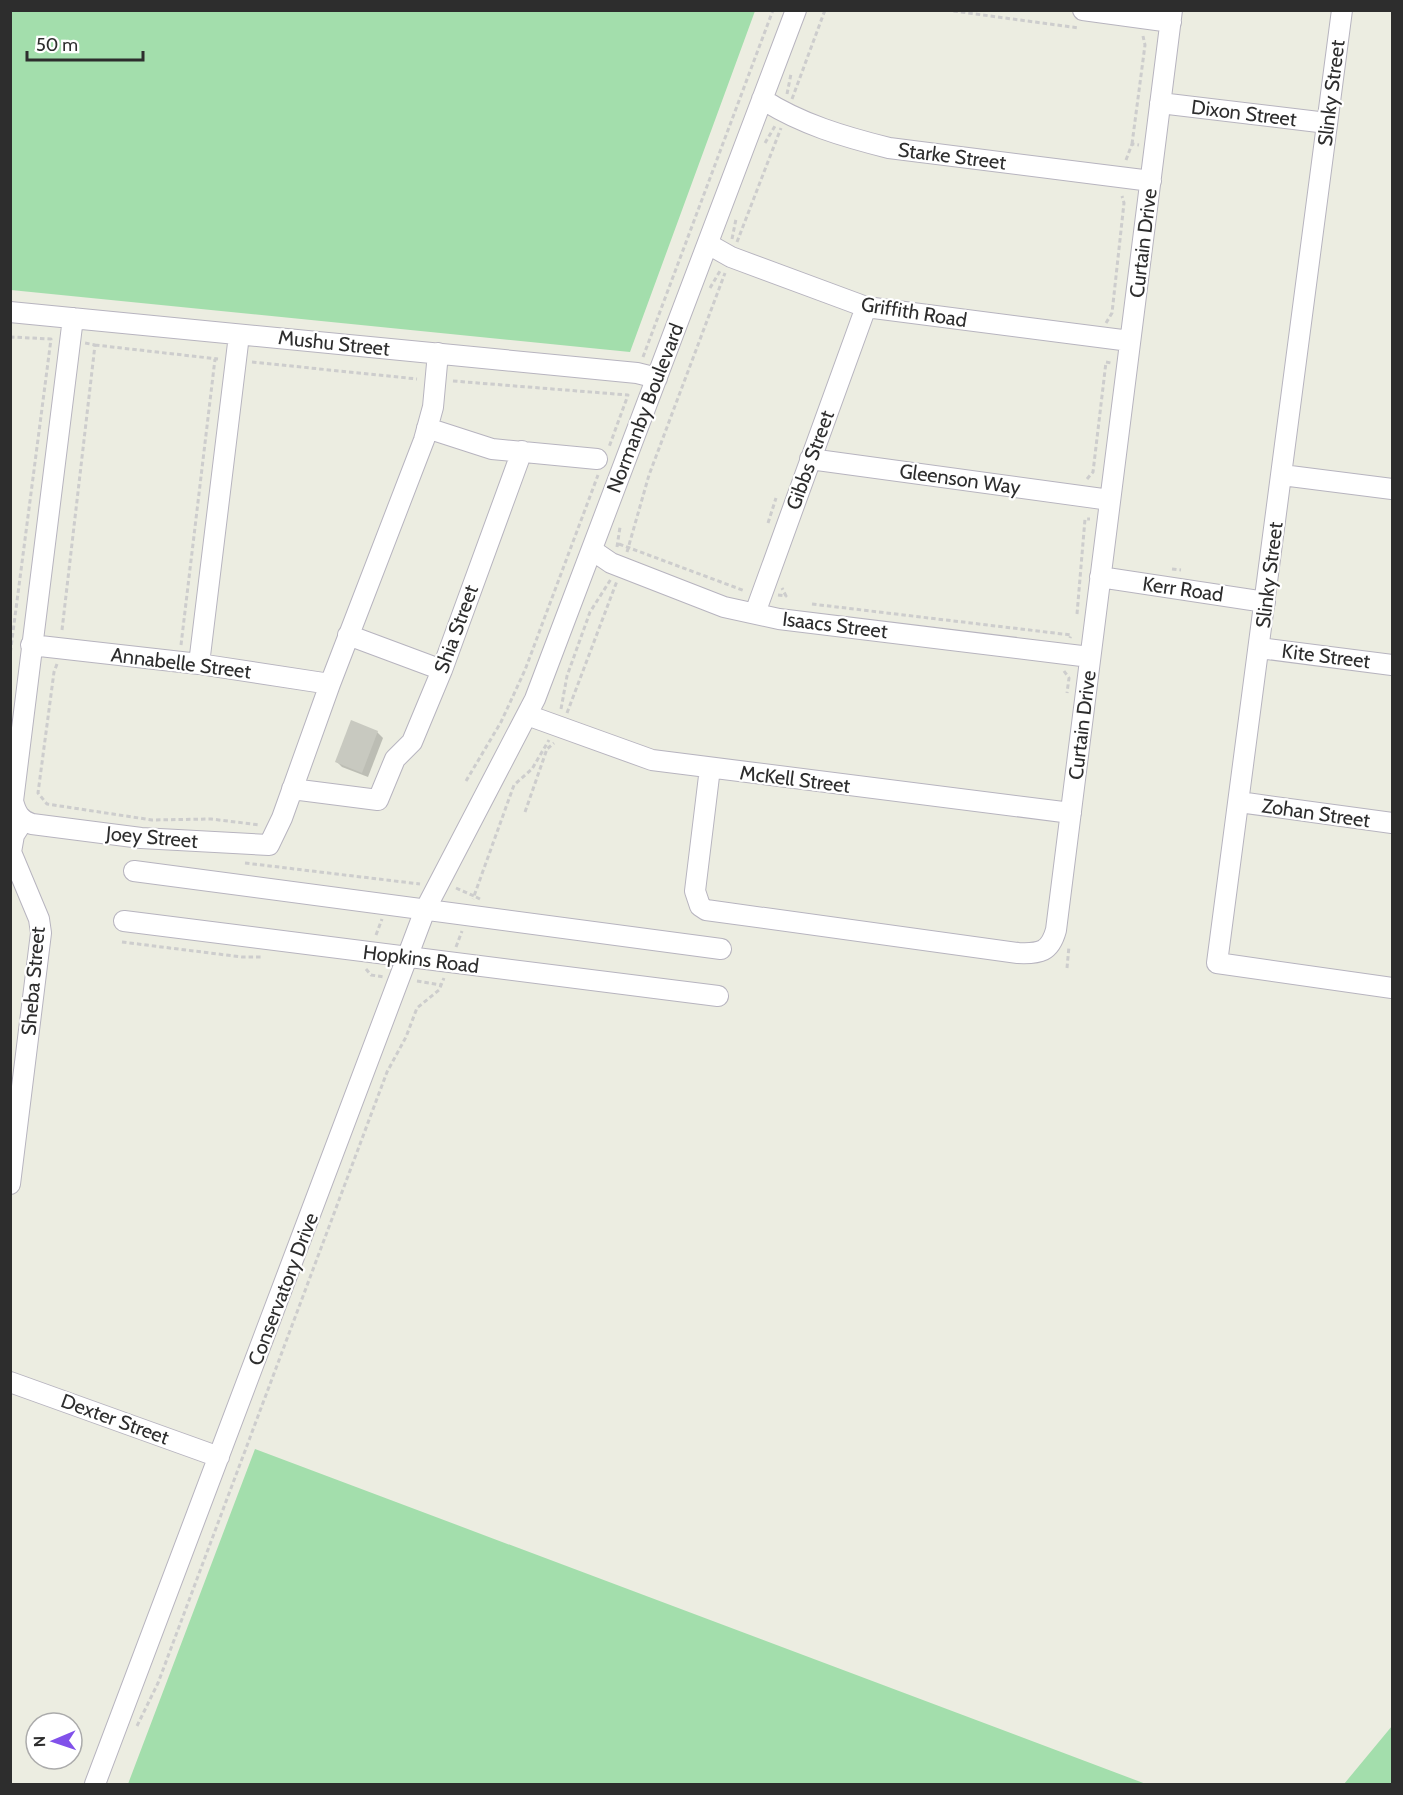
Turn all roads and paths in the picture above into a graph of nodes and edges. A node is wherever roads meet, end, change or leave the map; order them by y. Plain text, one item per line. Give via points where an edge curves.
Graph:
1 (773, 10) edge
2 (796, 10) edge
3 (825, 10) edge
4 (946, 10) edge
5 (1342, 10) edge
6 (968, 12) edge
7 (1171, 16) edge
8 (1084, 20) edge
9 (1131, 35) dead end
10 (792, 70) dead end
11 (762, 99) junction
12 (1160, 103) junction
13 (783, 112) junction
14 (1328, 123) junction
15 (1132, 144) dead end
16 (762, 148) dead end
17 (1150, 181) junction
18 (1122, 196) dead end
19 (738, 212) dead end
20 (692, 225) junction
21 (711, 235) junction
22 (735, 248) junction
23 (705, 297) dead end
24 (866, 307) junction
25 (10, 312) edge
26 (73, 318) junction
27 (239, 335) junction
28 (10, 337) edge
29 (1104, 337) junction
30 (1130, 341) junction
31 (438, 353) junction
32 (215, 359) dead end
33 (1106, 362) junction
34 (1127, 365) junction
35 (636, 373) junction
36 (657, 378) junction
37 (451, 380) dead end
38 (628, 395) junction
39 (427, 428) junction
40 (522, 452) junction
41 (810, 459) junction
42 (601, 461) junction
43 (1282, 475) junction
44 (1383, 488) edge
45 (1085, 496) junction
46 (1110, 500) junction
47 (1085, 519) dead end
48 (620, 524) dead end
49 (1082, 549) dead end
50 (592, 550) junction
51 (611, 563) junction
52 (1100, 577) junction
53 (627, 584) dead end
54 (781, 585) dead end
55 (761, 594) junction
56 (1265, 602) junction
57 (755, 613) junction
58 (1076, 617) dead end
59 (1076, 629) dead end
60 (348, 635) junction
61 (1071, 635) dead end
62 (31, 645) junction
63 (181, 645) dead end
64 (1260, 648) junction
65 (10, 655) edge
66 (1090, 657) junction
67 (199, 664) junction
68 (68, 665) dead end
69 (1392, 665) edge
70 (1063, 669) dead end
71 (442, 670) junction
72 (330, 684) junction
73 (1066, 701) dead end
74 (527, 715) junction
75 (559, 726) junction
76 (710, 768) junction
77 (466, 781) dead end
78 (292, 789) junction
79 (480, 799) joint
80 (1239, 802) junction
81 (525, 812) dead end
82 (1071, 813) junction
83 (23, 821) junction
84 (266, 822) dead end
85 (1392, 823) edge
86 (243, 862) dead end
87 (134, 871) dead end
88 (396, 881) dead end
89 (482, 900) dead end
90 (425, 910) junction
91 (124, 921) dead end
92 (1070, 945) dead end
93 (721, 949) dead end
94 (408, 957) junction
95 (1067, 968) dead end
96 (441, 985) dead end
97 (1392, 988) edge
98 (718, 996) dead end
99 (17, 1069) edge
100 (10, 1184) edge
101 (10, 1382) edge
102 (219, 1457) junction
103 (134, 1732) dead end
104 (95, 1785) edge

1 - 20 path
2 - 11 street, Normanby Boulevard
3 - 13 path
4 - 6 path
5 - 14 street, Slinky Street
6 - 8 path
7 - 8 street
7 - 12 street, Curtain Drive
9 - 15 path via 1143,36 1144,45
10 - 13 path
11 - 13 street, Starke Street
11 - 21 street, Normanby Boulevard
12 - 14 street, Dixon Street
12 - 17 street, Curtain Drive
13 - 16 path
13 - 17 street, Starke Street via 848,138 889,148
13 - 22 path
14 - 43 street, Slinky Street
17 - 30 street, Curtain Drive
18 - 29 path via 1125,203 1112,313 1106,320
19 - 22 path
20 - 21 path
20 - 35 path
21 - 22 street, Griffith Road
21 - 22 path
21 - 36 street, Normanby Boulevard
22 - 23 path
22 - 24 street, Griffith Road
22 - 55 path via 649,476 628,548 745,592
24 - 29 street, Griffith Road
24 - 41 street, Gibbs Street
25 - 26 street, Mushu Street
26 - 27 street, Mushu Street
26 - 62 street
27 - 31 street, Mushu Street
27 - 67 street
28 - 65 path via 51,339
29 - 30 street, Griffith Road
29 - 33 path via 1102,353
30 - 34 street, Curtain Drive
31 - 35 street, Mushu Street
31 - 39 street, Joey Street
32 - 63 path
33 - 34 path
33 - 45 path via 1093,472 1086,480
34 - 46 street, Curtain Drive
35 - 36 street, Mushu Street
35 - 38 path
36 - 50 street, Normanby Boulevard
37 - 38 path
38 - 42 path
39 - 40 street via 492,449
39 - 60 street, Joey Street
40 - 42 street
40 - 71 street, Shia Street
41 - 45 street, Gleenson Way
41 - 55 street, Gibbs Street
42 - 77 path via 525,670 501,722
43 - 44 street
43 - 56 street, Slinky Street
45 - 46 street, Gleenson Way
45 - 47 path
46 - 52 street, Curtain Drive
48 - 51 path
49 - 58 path
50 - 51 street, Isaacs Street
50 - 74 street, Normanby Boulevard
51 - 57 street, Isaacs Street via 724,607
51 - 75 path via 612,577 590,612 567,676
52 - 56 street, Kerr Road
52 - 66 street, Curtain Drive
53 - 75 path via 617,579
54 - 55 path via 786,596
55 - 57 street, Gibbs Street
56 - 64 street, Slinky Street
57 - 66 street, Isaacs Street
59 - 61 path
60 - 71 street
60 - 72 street, Joey Street
62 - 67 street, Annabelle Street
62 - 83 street via 14,801
64 - 69 street, Kite Street
64 - 80 street, Slinky Street
66 - 82 street, Curtain Drive
67 - 72 street, Annabelle Street
68 - 84 path via 57,664 54,672 38,793 47,804 152,820 211,819 261,825
70 - 73 path via 1068,678
71 - 78 street, Shia Street via 412,742 395,759 378,800
72 - 78 street, Joey Street
74 - 75 street, McKell Street
74 - 79 street, Normanby Boulevard
75 - 76 street, McKell Street via 652,760
75 - 81 path
75 - 89 path via 532,769 514,785 474,896
76 - 82 street, McKell Street
76 - 82 street, Curtain Drive via 695,891 699,906 1018,953 1045,952 1054,939
78 - 83 street, Joey Street via 269,845 141,838
79 - 90 street, Conservatory Drive
80 - 85 street, Zohan Street
80 - 97 street, Slinky Street via 1217,963
83 - 99 street, Sheba Street via 14,835 11,852 41,933
86 - 88 path
87 - 90 street
90 - 93 street
90 - 94 street, Conservatory Drive
91 - 94 street, Hopkins Road
92 - 95 path
94 - 98 street, Hopkins Road
94 - 102 street, Conservatory Drive
96 - 103 path via 417,1008 387,1072 158,1683
99 - 100 street, Sheba Street
101 - 102 street, Dexter Street
102 - 104 street, Conservatory Drive

